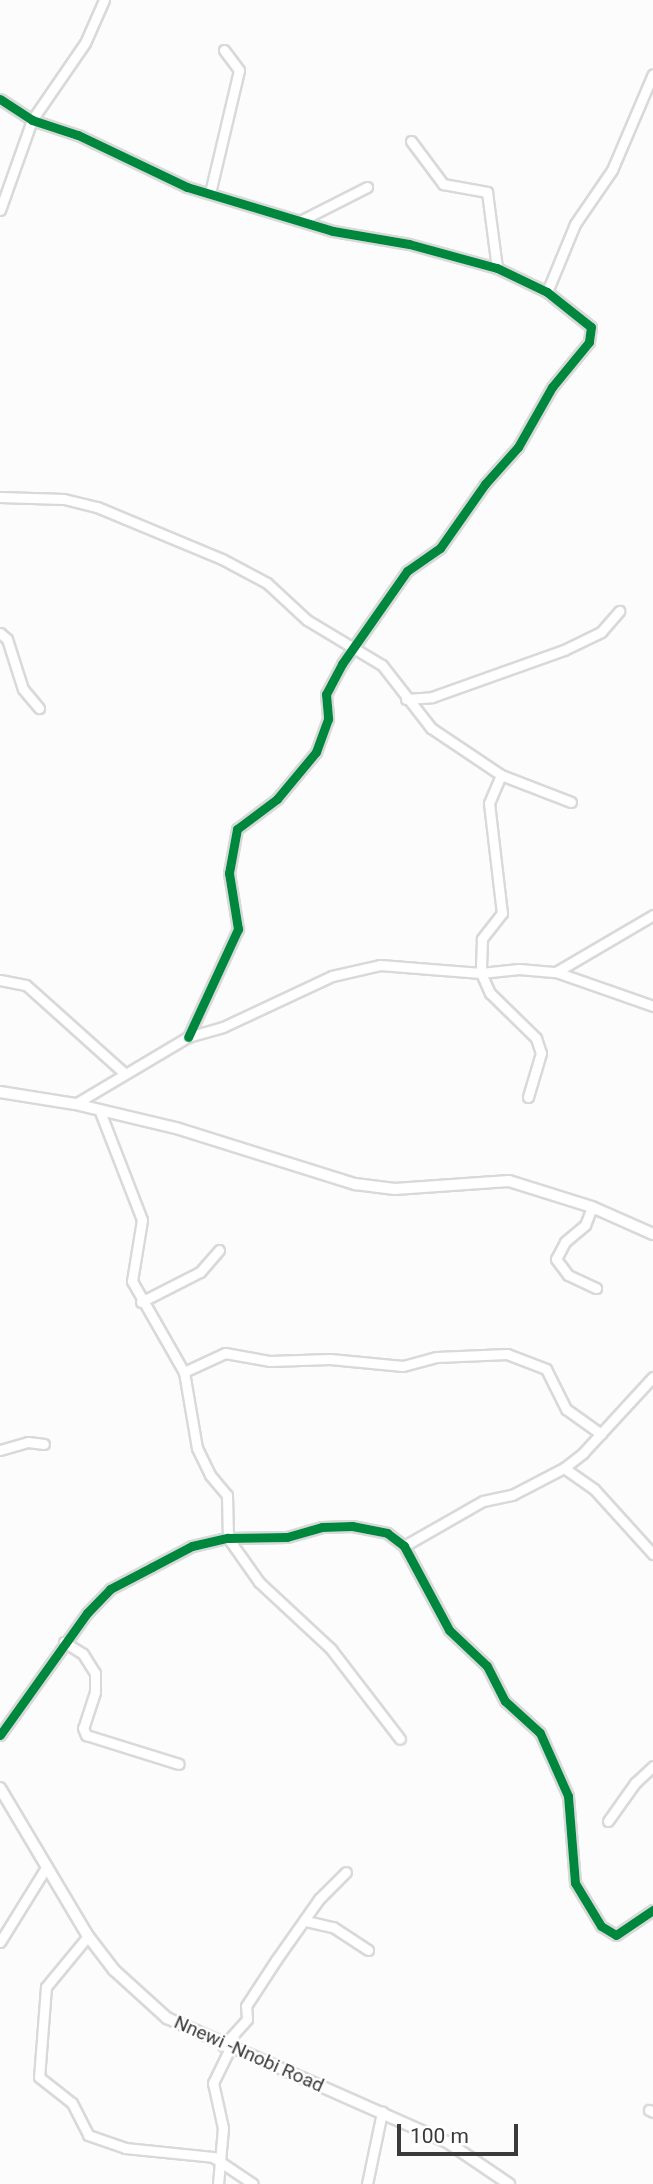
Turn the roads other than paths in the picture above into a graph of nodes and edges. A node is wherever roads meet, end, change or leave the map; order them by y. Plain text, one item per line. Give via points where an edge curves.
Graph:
1 (104, 0) edge
2 (224, 50) dead end
3 (653, 74) edge
4 (0, 99) edge
5 (32, 120) junction
6 (411, 141) dead end
7 (367, 187) dead end
8 (209, 193) junction
9 (0, 210) edge
10 (302, 220) junction
11 (498, 268) junction
12 (547, 292) junction
13 (0, 497) edge
14 (619, 611) dead end
15 (0, 633) edge
16 (358, 646) junction
17 (406, 699) junction
18 (39, 708) dead end
19 (500, 775) junction
20 (571, 802) dead end
21 (653, 915) edge
22 (556, 972) junction
23 (481, 973) junction
24 (0, 980) edge
25 (653, 1006) edge
26 (188, 1037) junction
27 (124, 1073) junction
28 (0, 1092) edge
29 (527, 1097) dead end
30 (75, 1104) junction
31 (99, 1109) junction
32 (592, 1207) junction
33 (653, 1234) edge
34 (219, 1250) dead end
35 (596, 1288) dead end
36 (142, 1302) junction
37 (184, 1372) junction
38 (653, 1377) edge
39 (601, 1434) junction
40 (44, 1444) dead end
41 (0, 1450) edge
42 (564, 1468) junction
43 (228, 1538) junction
44 (404, 1546) junction
45 (653, 1554) edge
46 (64, 1642) junction
47 (0, 1735) edge
48 (400, 1739) dead end
49 (179, 1764) dead end
50 (653, 1766) edge
51 (0, 1788) edge
52 (608, 1821) dead end
53 (47, 1866) junction
54 (346, 1871) dead end
55 (653, 1910) edge
56 (306, 1921) junction
57 (88, 1936) junction
58 (0, 1942) edge
59 (368, 1950) dead end
60 (227, 2047) junction
61 (382, 2112) junction
62 (221, 2161) junction
63 (218, 2184) edge
64 (253, 2184) edge
65 (367, 2184) edge
66 (509, 2184) edge

1 - 5 street via 85,43
2 - 8 street via 239,70
3 - 12 street via 612,170 575,224
4 - 5 street
5 - 8 street via 78,135
5 - 9 street
6 - 11 street via 443,184 487,192
7 - 10 street
8 - 10 street
10 - 11 street
11 - 12 street
12 - 16 street via 589,322 589,342 552,387 518,447 485,484 440,548 407,571
13 - 16 street via 64,499 164,534 267,583 307,620
14 - 17 street via 601,632 564,650 432,697
15 - 18 street via 23,688
16 - 17 street via 382,665
16 - 26 street via 329,684 325,734 316,752 277,799 237,829 229,873 238,929
17 - 19 street via 431,728
19 - 20 street
19 - 23 street via 489,803 502,913 482,939
21 - 22 street
22 - 23 street
22 - 25 street
23 - 26 street via 360,968
23 - 29 street via 490,993 536,1038 539,1062
24 - 27 street via 26,985 66,1018 101,1058
26 - 27 street
27 - 30 street
28 - 30 main road
30 - 31 main road
31 - 32 main road via 176,1128 355,1185 395,1189 509,1181
31 - 36 street via 142,1220 130,1269
32 - 33 main road
32 - 35 street via 585,1225 565,1242 556,1259 568,1275
34 - 36 street via 200,1272
36 - 37 street
37 - 39 street via 225,1353 270,1361 330,1359 402,1366 437,1357 507,1354 546,1369 566,1409
37 - 43 street via 197,1448 210,1475 227,1495
38 - 39 street
39 - 42 street
40 - 41 street via 28,1442
42 - 44 street via 512,1495 483,1502
42 - 45 street via 594,1489
43 - 44 street via 287,1537 322,1527 352,1526 387,1533
43 - 46 street via 192,1546 110,1589
43 - 48 street via 259,1582 331,1649
44 - 55 street via 449,1630 486,1666 505,1701 540,1733 552,1756 568,1796 571,1858 583,1900 612,1936
46 - 47 street
46 - 49 street via 83,1654 95,1673 95,1692 83,1728 86,1735
50 - 52 street
51 - 53 main road, Nnewi -Nnobi Road
53 - 57 main road, Nnewi -Nnobi Road
53 - 58 street
54 - 56 street
56 - 59 street via 333,1927
56 - 60 street via 246,2006 247,2019
57 - 60 main road, Nnewi -Nnobi Road via 114,1970 167,2018
57 - 62 street via 46,1987 39,2077 72,2104 81,2129 103,2143
60 - 61 main road, Nnewi -Nnobi Road
60 - 62 street via 213,2083 223,2129
61 - 65 street
61 - 66 main road, Nnewi -Nnobi Road via 447,2142
62 - 63 street
62 - 64 street

